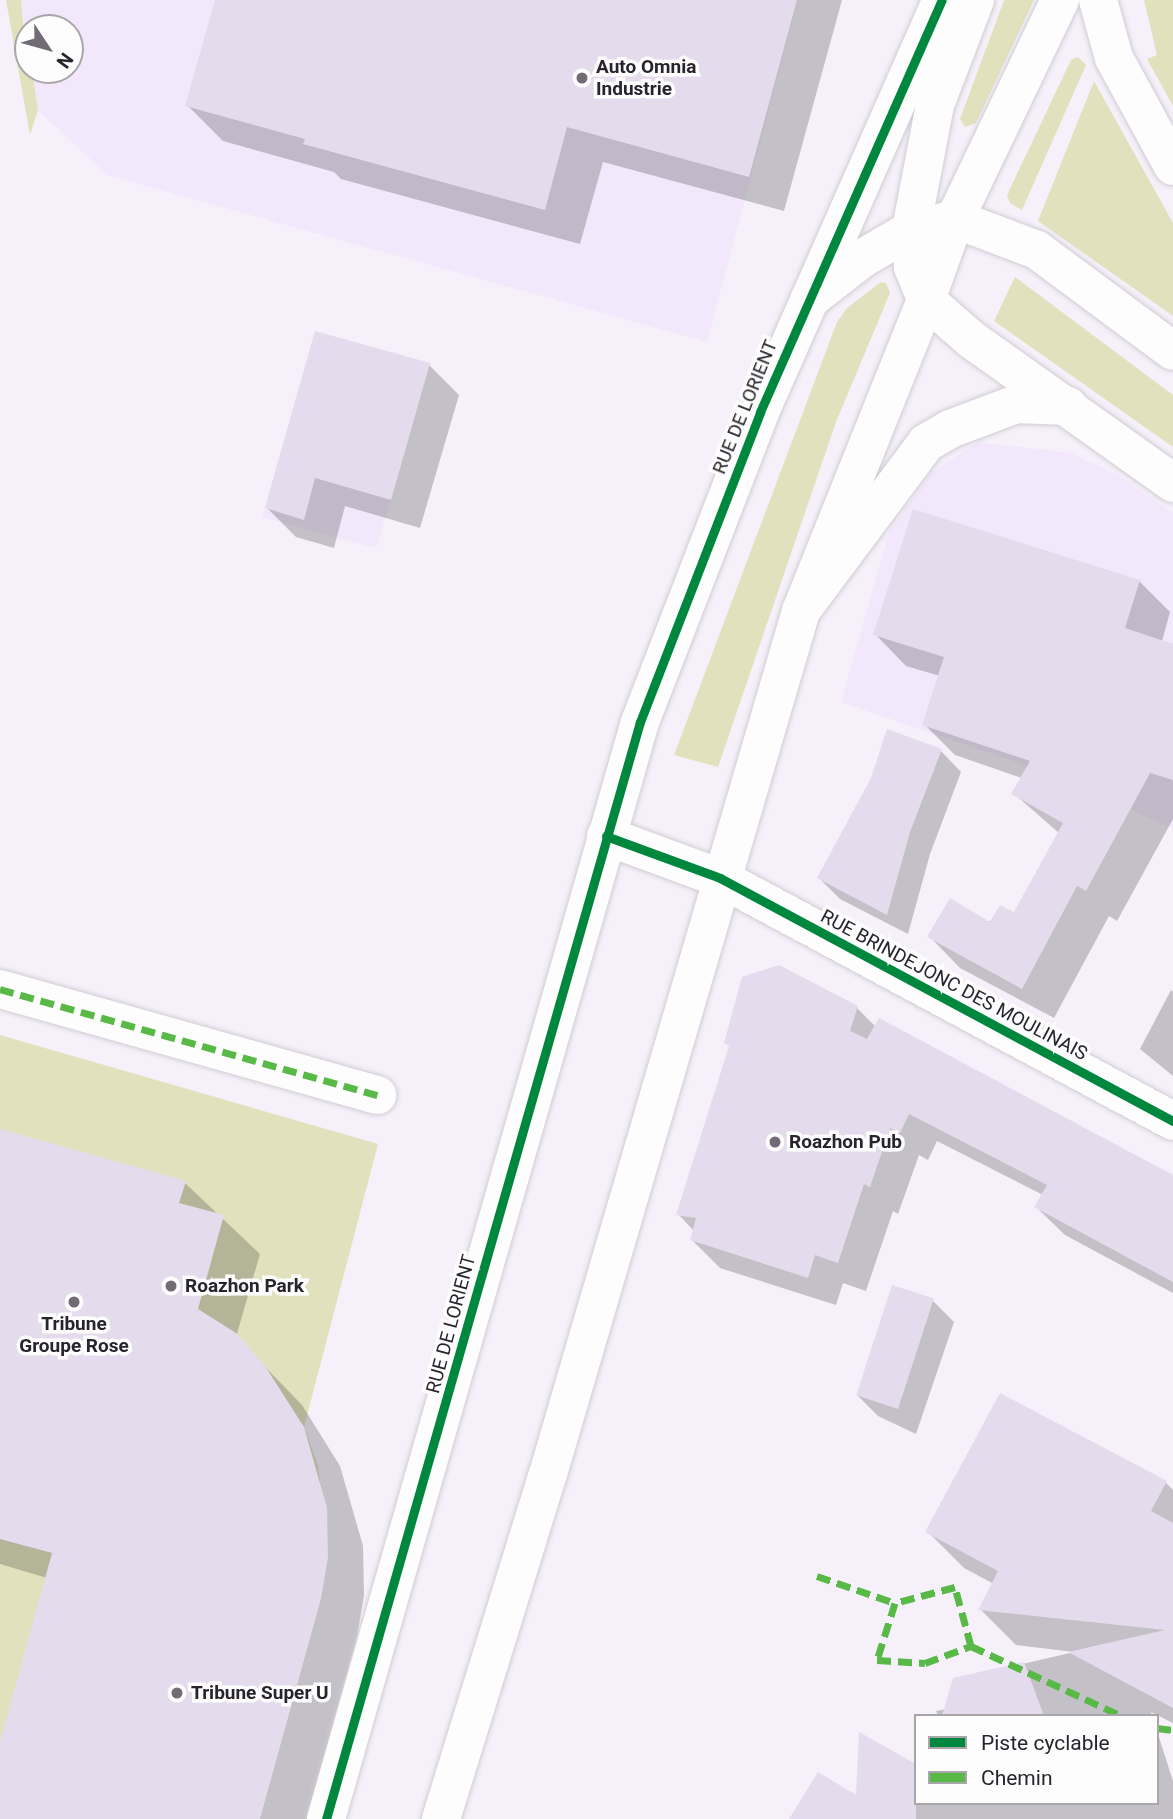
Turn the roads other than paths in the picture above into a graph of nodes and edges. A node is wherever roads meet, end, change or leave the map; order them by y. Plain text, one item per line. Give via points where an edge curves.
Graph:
1 (942, 0) edge
2 (975, 0) edge
3 (1060, 0) edge
4 (1098, 0) edge
5 (1173, 166) edge
6 (954, 219) junction
7 (911, 230) junction
8 (809, 300) junction
9 (926, 300) junction
10 (1173, 351) edge
11 (1068, 406) junction
12 (1173, 483) edge
13 (801, 611) junction
14 (606, 836) junction
15 (720, 878) junction
16 (0, 989) edge
17 (377, 1095) dead end
18 (1173, 1121) edge
19 (326, 1819) edge
20 (441, 1819) edge

1 - 8 main road, RUE DE LORIENT
2 - 7 main road via 935,105
3 - 6 main road
4 - 5 main road via 1114,58
6 - 7 main road
6 - 9 main road
6 - 10 main road via 1037,250
7 - 8 main road via 863,258
7 - 9 main road via 913,267
8 - 14 main road, RUE DE LORIENT via 760,412 640,722
9 - 11 main road via 972,340
9 - 13 main road
11 - 12 main road
11 - 13 main road via 1016,404 926,443
13 - 15 main road
14 - 15 main road
14 - 19 main road, RUE DE LORIENT
15 - 18 main road, RUE BRINDEJONC DES MOULINAIS
15 - 20 main road via 548,1474
16 - 17 main road

